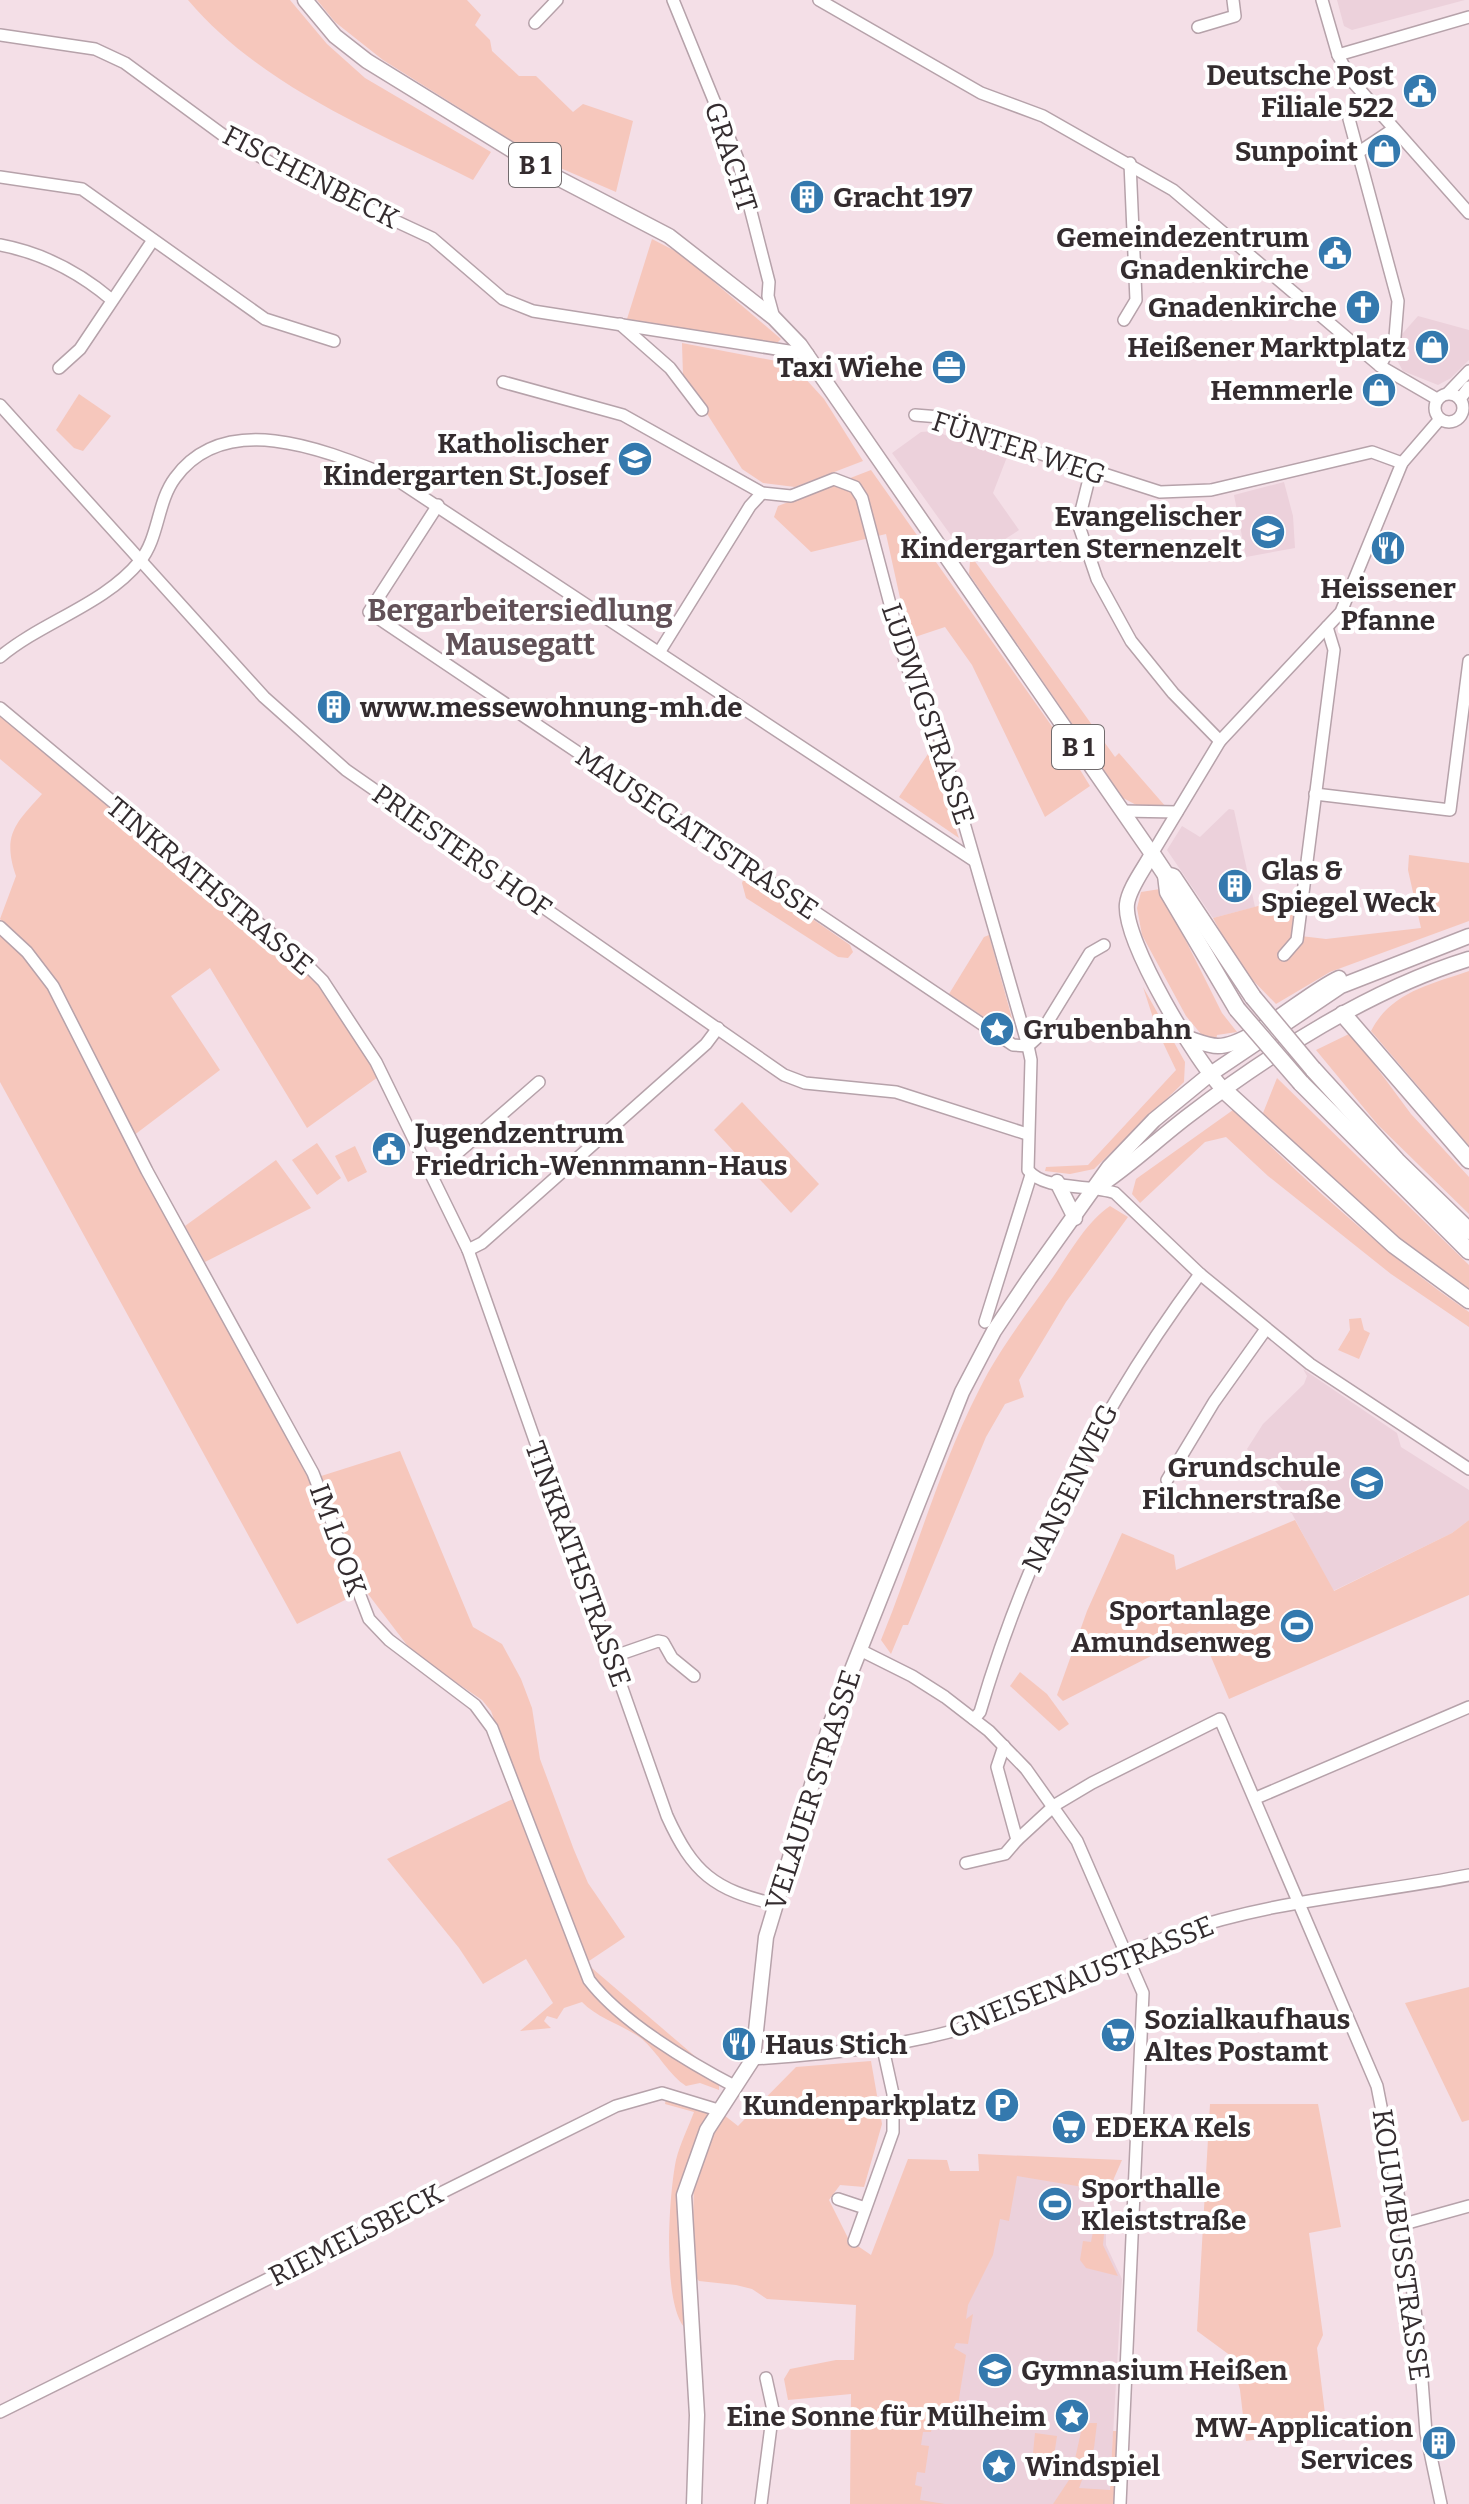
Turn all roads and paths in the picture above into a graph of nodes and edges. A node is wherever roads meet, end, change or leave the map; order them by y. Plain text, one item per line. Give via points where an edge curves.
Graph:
1 (305, 0) edge
2 (557, 0) edge
3 (673, 0) edge
4 (819, 0) edge
5 (1233, 0) edge
6 (1322, 0) edge
7 (836, 4) edge
8 (1469, 17) edge
9 (535, 23) dead end
10 (1198, 27) dead end
11 (0, 35) edge
12 (1338, 55) junction
13 (1349, 119) dead end
14 (1392, 130) junction
15 (1359, 152) junction
16 (1130, 163) junction
17 (0, 177) edge
18 (1469, 213) edge
19 (153, 240) junction
20 (0, 245) edge
21 (112, 300) junction
22 (774, 318) junction
23 (1124, 320) dead end
24 (619, 324) junction
25 (334, 341) dead end
26 (808, 354) junction
27 (1380, 366) junction
28 (59, 368) dead end
29 (1469, 371) edge
30 (503, 382) dead end
31 (1469, 387) edge
32 (1442, 396) junction
33 (1460, 399) junction
34 (0, 405) edge
35 (702, 410) dead end
36 (915, 415) dead end
37 (1465, 418) edge
38 (1440, 419) junction
39 (1402, 463) junction
40 (1091, 471) junction
41 (762, 493) junction
42 (438, 505) junction
43 (141, 561) junction
44 (1327, 627) junction
45 (660, 651) junction
46 (0, 657) edge
47 (1469, 661) edge
48 (0, 708) edge
49 (1220, 741) junction
50 (1315, 794) junction
51 (1122, 811) junction
52 (1177, 812) junction
53 (1152, 854) junction
54 (973, 860) junction
55 (1166, 875) junction
56 (0, 927) edge
57 (1469, 936) edge
58 (1104, 945) dead end
59 (1284, 955) dead end
60 (1469, 959) edge
61 (1367, 973) junction
62 (1318, 1000) junction
63 (1343, 1014) junction
64 (718, 1028) junction
65 (1187, 1038) junction
66 (1028, 1046) junction
67 (1209, 1075) junction
68 (539, 1082) dead end
69 (1225, 1091) junction
70 (1027, 1134) junction
71 (1469, 1160) edge
72 (432, 1175) junction
73 (1031, 1175) junction
74 (1057, 1182) junction
75 (1098, 1187) junction
76 (1075, 1218) junction
77 (1469, 1231) edge
78 (468, 1250) junction
79 (1469, 1251) edge
80 (1200, 1274) junction
81 (1469, 1300) edge
82 (985, 1322) dead end
83 (1266, 1329) junction
84 (1469, 1469) edge
85 (1167, 1480) dead end
86 (860, 1650) junction
87 (612, 1657) junction
88 (694, 1676) dead end
89 (1469, 1707) edge
90 (974, 1719) junction
91 (1004, 1746) junction
92 (1256, 1798) junction
93 (1055, 1805) junction
94 (1017, 1840) junction
95 (966, 1863) dead end
96 (1469, 1875) edge
97 (775, 1904) junction
98 (1300, 1905) junction
99 (1128, 1955) junction
100 (882, 2044) junction
101 (753, 2059) junction
102 (736, 2087) junction
103 (718, 2110) junction
104 (838, 2199) dead end
105 (1469, 2206) edge
106 (865, 2208) junction
107 (1404, 2224) junction
108 (854, 2241) dead end
109 (766, 2378) dead end
110 (0, 2412) edge
111 (694, 2504) edge
112 (761, 2504) edge
113 (1120, 2504) edge
114 (1441, 2504) edge

1 - 22 main road, B 1 via 335,36 367,61 552,175 669,236
2 - 9 street
3 - 22 street, GRACHT via 737,157
4 - 7 street
5 - 10 street via 1235,16
6 - 12 street
7 - 16 street via 981,93 1043,116
8 - 12 street
11 - 24 street, FISCHENBECK via 104,53 227,138 432,238 503,299 533,311
12 - 14 street
13 - 15 street
14 - 15 street
14 - 18 street
15 - 27 street via 1398,301 1395,337
16 - 23 street via 1136,300
16 - 27 street via 1173,190
17 - 19 street via 82,189
19 - 21 street
19 - 25 street via 265,319
20 - 21 street via 50,259 87,278
21 - 28 street via 80,349
22 - 26 main road, B 1
24 - 26 street, FISCHENBECK
24 - 35 street via 670,368
26 - 51 main road, B 1
27 - 32 street
29 - 32 street
30 - 41 street via 623,415
31 - 33 street
32 - 33 street
32 - 38 street via 1435,413
33 - 37 street
34 - 43 street, PRIESTERS HOF
36 - 40 street, FÜNTER WEG via 940,417
37 - 38 street
38 - 39 street
39 - 40 street, FÜNTER WEG via 1388,455 1362,454 1199,492 1152,491
39 - 44 street via 1348,602
40 - 49 street via 1078,523 1097,579 1131,641
41 - 45 street
41 - 54 street, LUDWIGSTRASSE via 791,496 834,479 845,481 862,498 904,657 935,722
42 - 43 street via 355,462 263,439 235,439 191,461 175,477
42 - 45 street
42 - 66 street, MAUSEGATTSTRASSE via 369,612 1013,1045
43 - 46 street via 108,590
43 - 64 street, PRIESTERS HOF via 264,697 346,770
44 - 49 street
44 - 50 street via 1334,650
45 - 54 street
47 - 50 street via 1450,810
48 - 72 street, TINKRATHSTRASSE via 313,970 376,1062
49 - 52 street
50 - 59 street via 1297,940
51 - 52 street
51 - 53 main road, B 1
52 - 53 street
53 - 55 highway, B 1
53 - 65 main road via 1128,898 1129,928
54 - 66 street, LUDWIGSTRASSE
55 - 77 highway, B 1, bridge via 1173,877 1253,997 1313,1069
55 - 79 highway, bridge via 1168,892 1237,1009 1301,1083
56 - 102 street, IM LOOK via 53,986 147,1171 313,1473 369,1619 475,1705 492,1728 589,1980 656,2037
57 - 61 main road
58 - 66 street via 1090,953
60 - 63 main road via 1384,991
61 - 62 main road
61 - 65 main road via 1321,986 1238,1042 1220,1046
62 - 63 main road
62 - 67 main road
63 - 69 main road
63 - 71 highway
64 - 70 street, PRIESTERS HOF via 784,1075 805,1083 896,1092
64 - 78 street via 595,1143
65 - 67 main road
66 - 70 street
67 - 69 main road
67 - 75 main road via 1154,1120 1109,1167
68 - 72 street
69 - 75 main road
69 - 81 highway via 1394,1245
70 - 73 street
72 - 78 street, TINKRATHSTRASSE
73 - 74 street
73 - 82 street
74 - 75 street
74 - 76 main road
75 - 76 main road, VELAUER STRASSE
75 - 80 street via 1123,1198
76 - 86 main road, VELAUER STRASSE via 994,1331 962,1392
78 - 87 street, TINKRATHSTRASSE
80 - 83 street
80 - 90 street, NANSENWEG via 1114,1398 1065,1488 1022,1585
83 - 84 street via 1344,1388
83 - 85 street
86 - 90 street via 912,1676
86 - 97 main road, VELAUER STRASSE via 830,1725
87 - 88 street via 663,1642 672,1658
87 - 97 street, TINKRATHSTRASSE via 683,1851 706,1879 741,1896
89 - 92 street
90 - 91 street
91 - 93 street
91 - 94 street via 997,1767
92 - 93 street, KOLUMBUSSTRASSE via 1220,1719
92 - 98 street, KOLUMBUSSTRASSE
93 - 94 street
93 - 99 street via 1077,1841
94 - 95 street via 1005,1854
96 - 98 street, GNEISENAUSTRASSE
97 - 101 main road, VELAUER STRASSE via 762,1963
98 - 99 street, GNEISENAUSTRASSE via 1217,1921
98 - 107 street, KOLUMBUSSTRASSE via 1377,2086
99 - 100 street, GNEISENAUSTRASSE via 989,2020
99 - 113 street via 1144,2008
100 - 101 street, GNEISENAUSTRASSE
100 - 106 street via 893,2094 893,2132
101 - 102 main road, VELAUER STRASSE
102 - 103 main road, VELAUER STRASSE
103 - 110 street, RIEMELSBECK via 662,2093 616,2106
103 - 111 main road, VELAUER STRASSE via 692,2163 684,2195 697,2415
104 - 106 street
105 - 107 street
106 - 108 street
107 - 114 street, KOLUMBUSSTRASSE via 1426,2433
109 - 112 street via 773,2410

